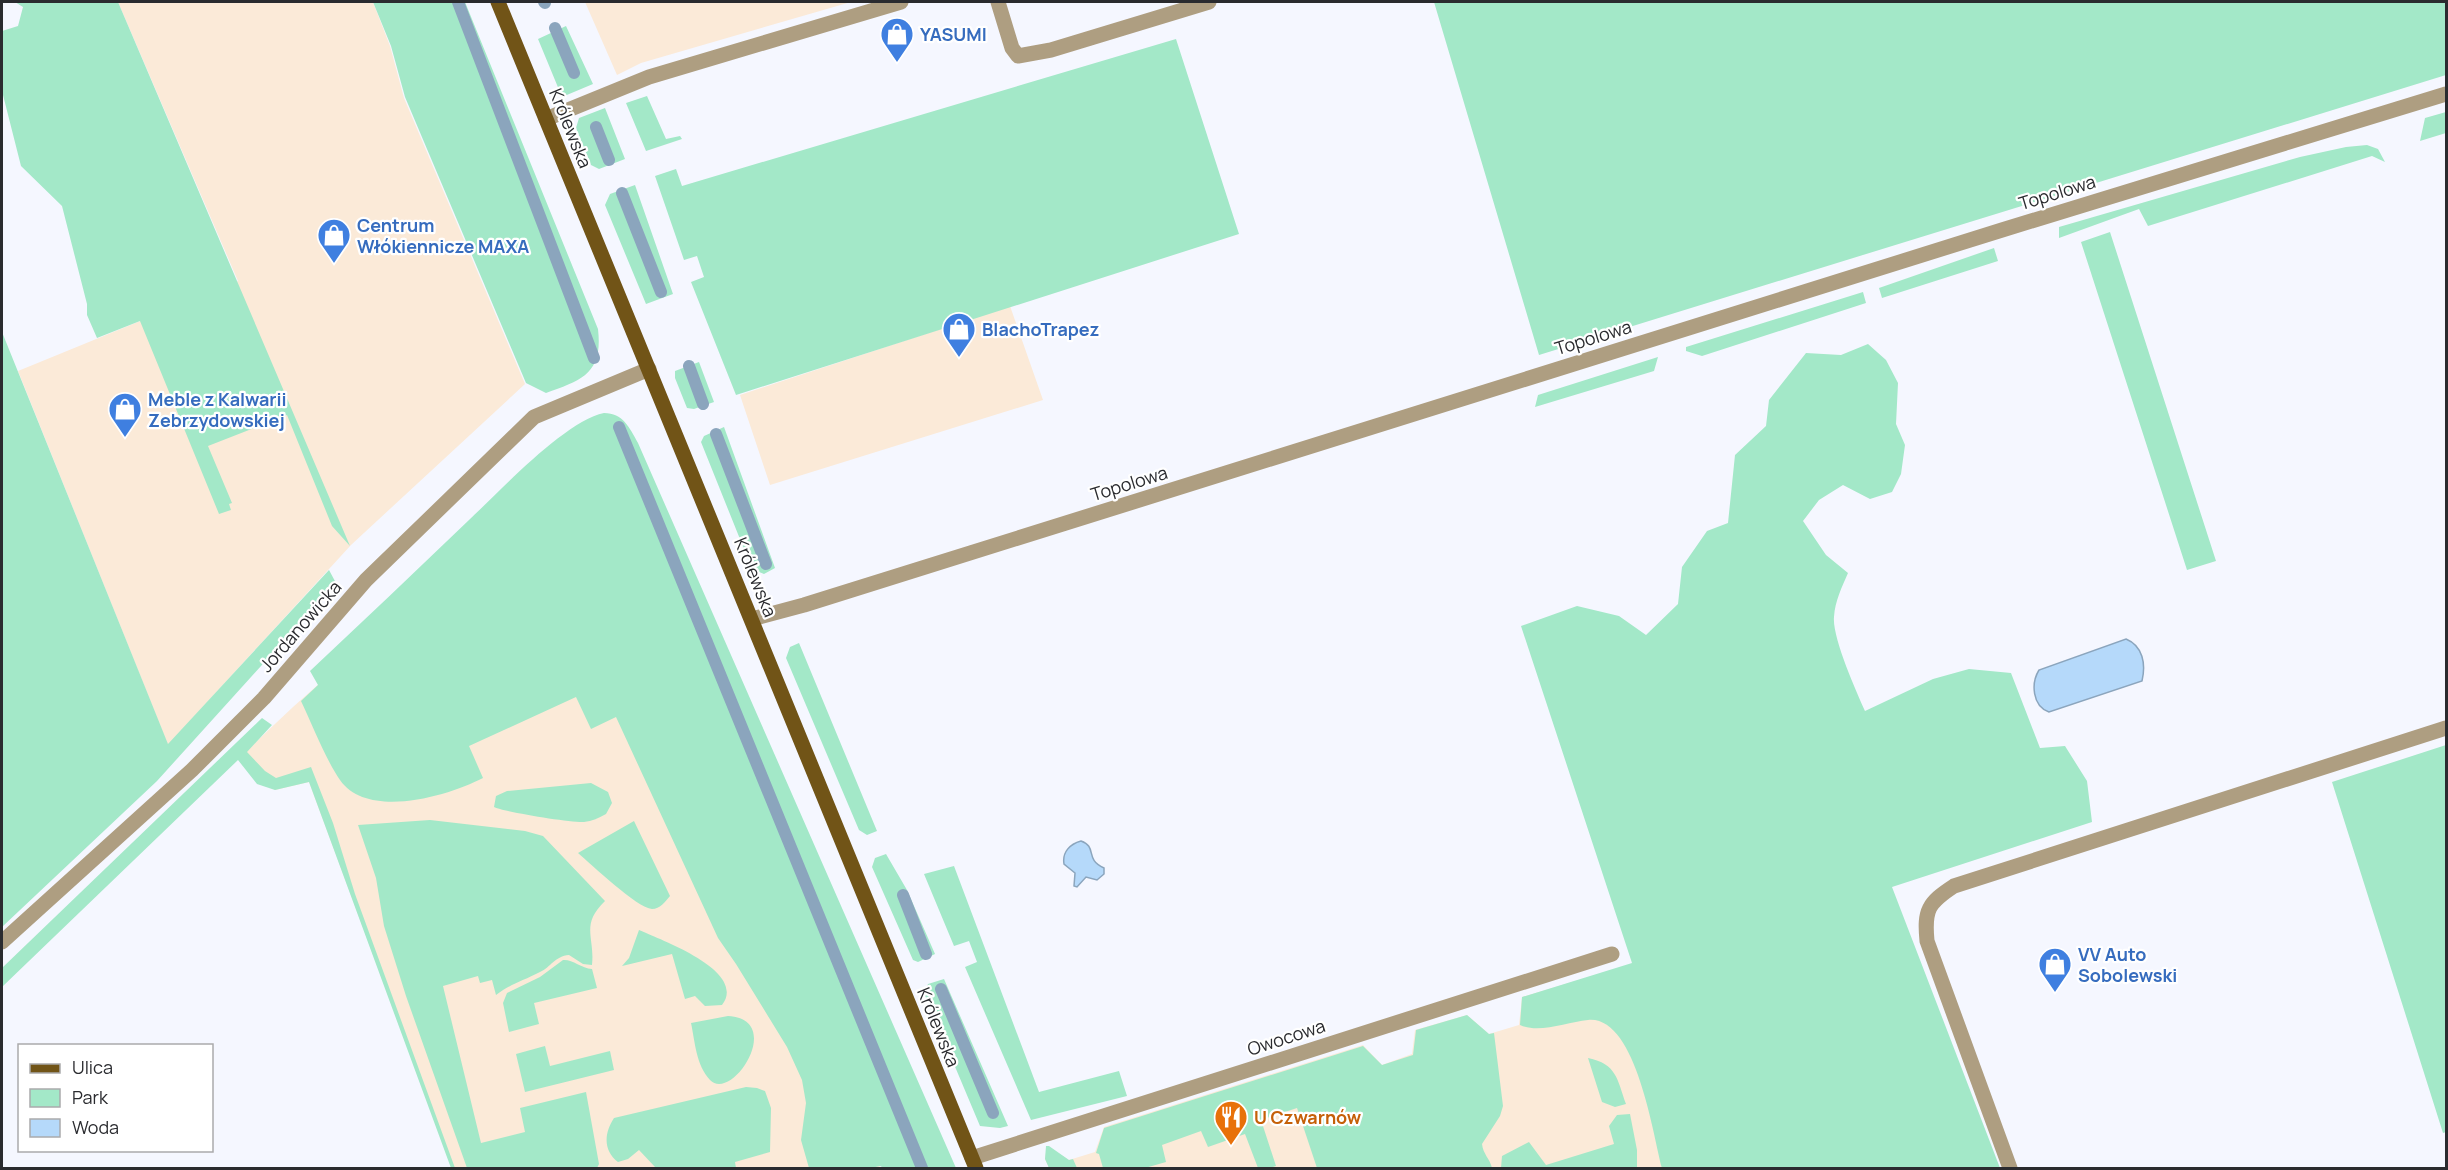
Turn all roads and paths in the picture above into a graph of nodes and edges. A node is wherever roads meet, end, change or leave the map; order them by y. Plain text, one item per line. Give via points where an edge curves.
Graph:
1 (498, 2) edge
2 (901, 2) edge
3 (998, 2) edge
4 (1209, 2) edge
5 (2446, 94) edge
6 (546, 119) junction
7 (649, 369) junction
8 (752, 619) junction
9 (2446, 728) edge
10 (2, 942) edge
11 (1612, 954) dead end
12 (974, 1163) edge
13 (2010, 1168) edge

1 - 6 main road, Królewska
2 - 6 street via 649,76
3 - 4 street via 1018,56 1051,50
5 - 8 street, Topolowa
6 - 7 main road, Królewska
7 - 8 main road, Królewska
7 - 10 street, Jordanowicka via 534,417 366,580 264,698 192,770
8 - 12 main road, Królewska
9 - 13 street via 1954,886 1929,905 1925,921 1927,942
11 - 12 street, Owocowa

